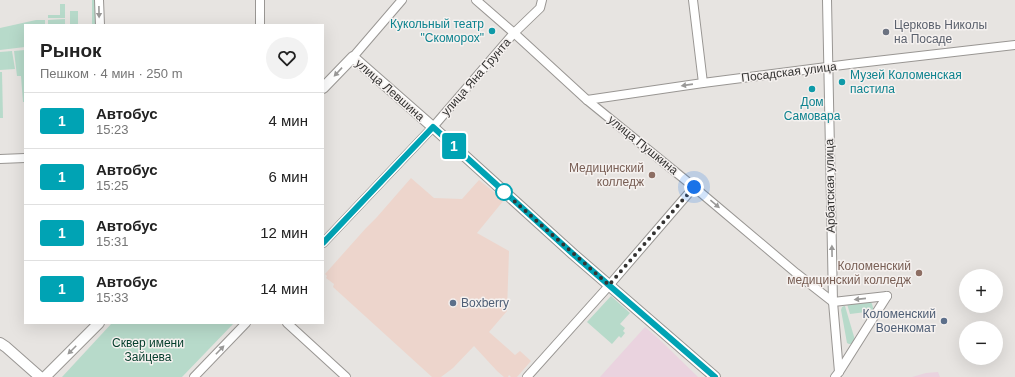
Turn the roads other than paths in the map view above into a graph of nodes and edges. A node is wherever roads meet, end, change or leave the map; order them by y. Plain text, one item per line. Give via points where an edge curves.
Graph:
1 (99, 0) edge
2 (260, 0) edge
3 (402, 0) edge
4 (476, 0) edge
5 (542, 0) edge
6 (693, 0) edge
7 (826, 0) edge
8 (100, 24) edge
9 (260, 24) edge
10 (514, 34) junction
11 (1015, 45) edge
12 (352, 57) junction
13 (828, 67) junction
14 (703, 83) junction
15 (324, 87) edge
16 (587, 100) junction
17 (433, 127) junction
18 (24, 158) edge
19 (0, 159) edge
20 (694, 187) junction
21 (324, 242) edge
22 (609, 285) junction
23 (833, 302) junction
24 (98, 324) edge
25 (245, 324) edge
26 (288, 324) edge
27 (0, 343) edge
28 (840, 375) edge
29 (40, 377) edge
30 (45, 377) edge
31 (194, 377) edge
32 (346, 377) edge
33 (527, 377) edge
34 (715, 377) edge

1 -> 8 street
2 - 9 street
3 - 12 street
4 - 10 street, улица Пушкина
5 - 10 street, улица Яна Грунта via 540,8
6 - 14 street
7 - 13 street, Арбатская улица
10 - 16 street, улица Пушкина
10 - 17 street, улица Яна Грунта
11 - 13 street, Посадская улица
12 -> 15 street
12 - 17 street, улица Левшина
13 - 14 street, Посадская улица
23 -> 13 street, Арбатская улица
14 -> 16 street, Посадская улица
16 - 20 street, улица Пушкина
17 - 21 street, улица Яна Грунта
17 - 22 street, улица Левшина
18 - 19 street
20 - 22 street
20 -> 23 street, улица Пушкина
22 - 33 street
22 - 34 street, улица Левшина
23 - 28 street, Арбатская улица
28 -> 23 street via 886,296
24 -> 30 street
31 -> 25 street
26 - 32 street
27 - 29 street

